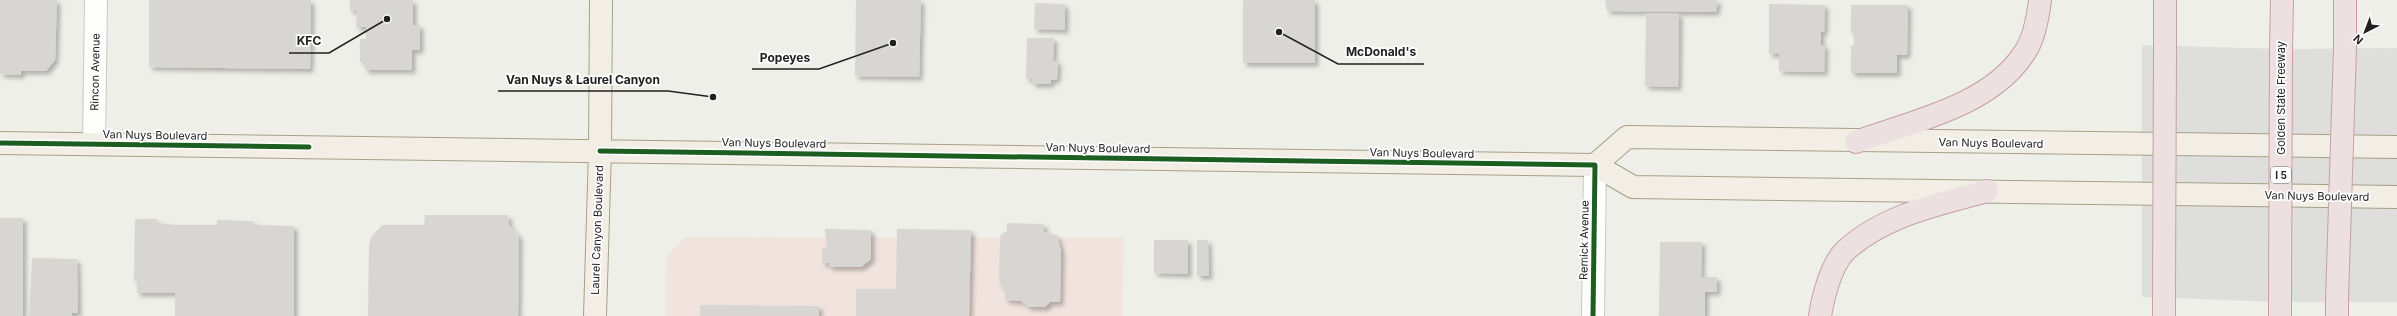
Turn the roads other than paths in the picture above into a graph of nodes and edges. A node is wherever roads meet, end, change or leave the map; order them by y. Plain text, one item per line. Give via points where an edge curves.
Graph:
1 (96, 0) edge
2 (601, 0) edge
3 (2040, 0) edge
4 (2166, 0) edge
5 (2282, 0) edge
6 (2345, 0) edge
7 (1856, 142) junction
8 (0, 143) edge
9 (94, 144) junction
10 (2397, 147) edge
11 (600, 151) junction
12 (1596, 165) junction
13 (1987, 191) junction
14 (2397, 197) edge
15 (2164, 307) edge
16 (2337, 308) edge
17 (2280, 309) edge
18 (595, 316) edge
19 (1593, 316) edge
20 (1820, 316) edge

1 - 9 street, Rincon Avenue
2 - 11 main road, Laurel Canyon Boulevard
3 - 7 highway via 2026,51 2007,75 1987,92 1954,107
4 - 15 highway, bridge
5 - 17 highway, Golden State Freeway / I 5, bridge
6 - 16 highway, bridge
7 - 10 main road, Van Nuys Boulevard
7 - 12 main road, Van Nuys Boulevard via 1627,137
8 - 9 main road, Van Nuys Boulevard
9 - 11 main road, Van Nuys Boulevard
11 - 12 main road, Van Nuys Boulevard
11 - 18 main road, Laurel Canyon Boulevard
12 - 13 main road, Van Nuys Boulevard via 1633,187
12 - 19 street, Remick Avenue
13 - 14 main road, Van Nuys Boulevard
13 - 20 highway via 1902,215 1844,252 1828,282

